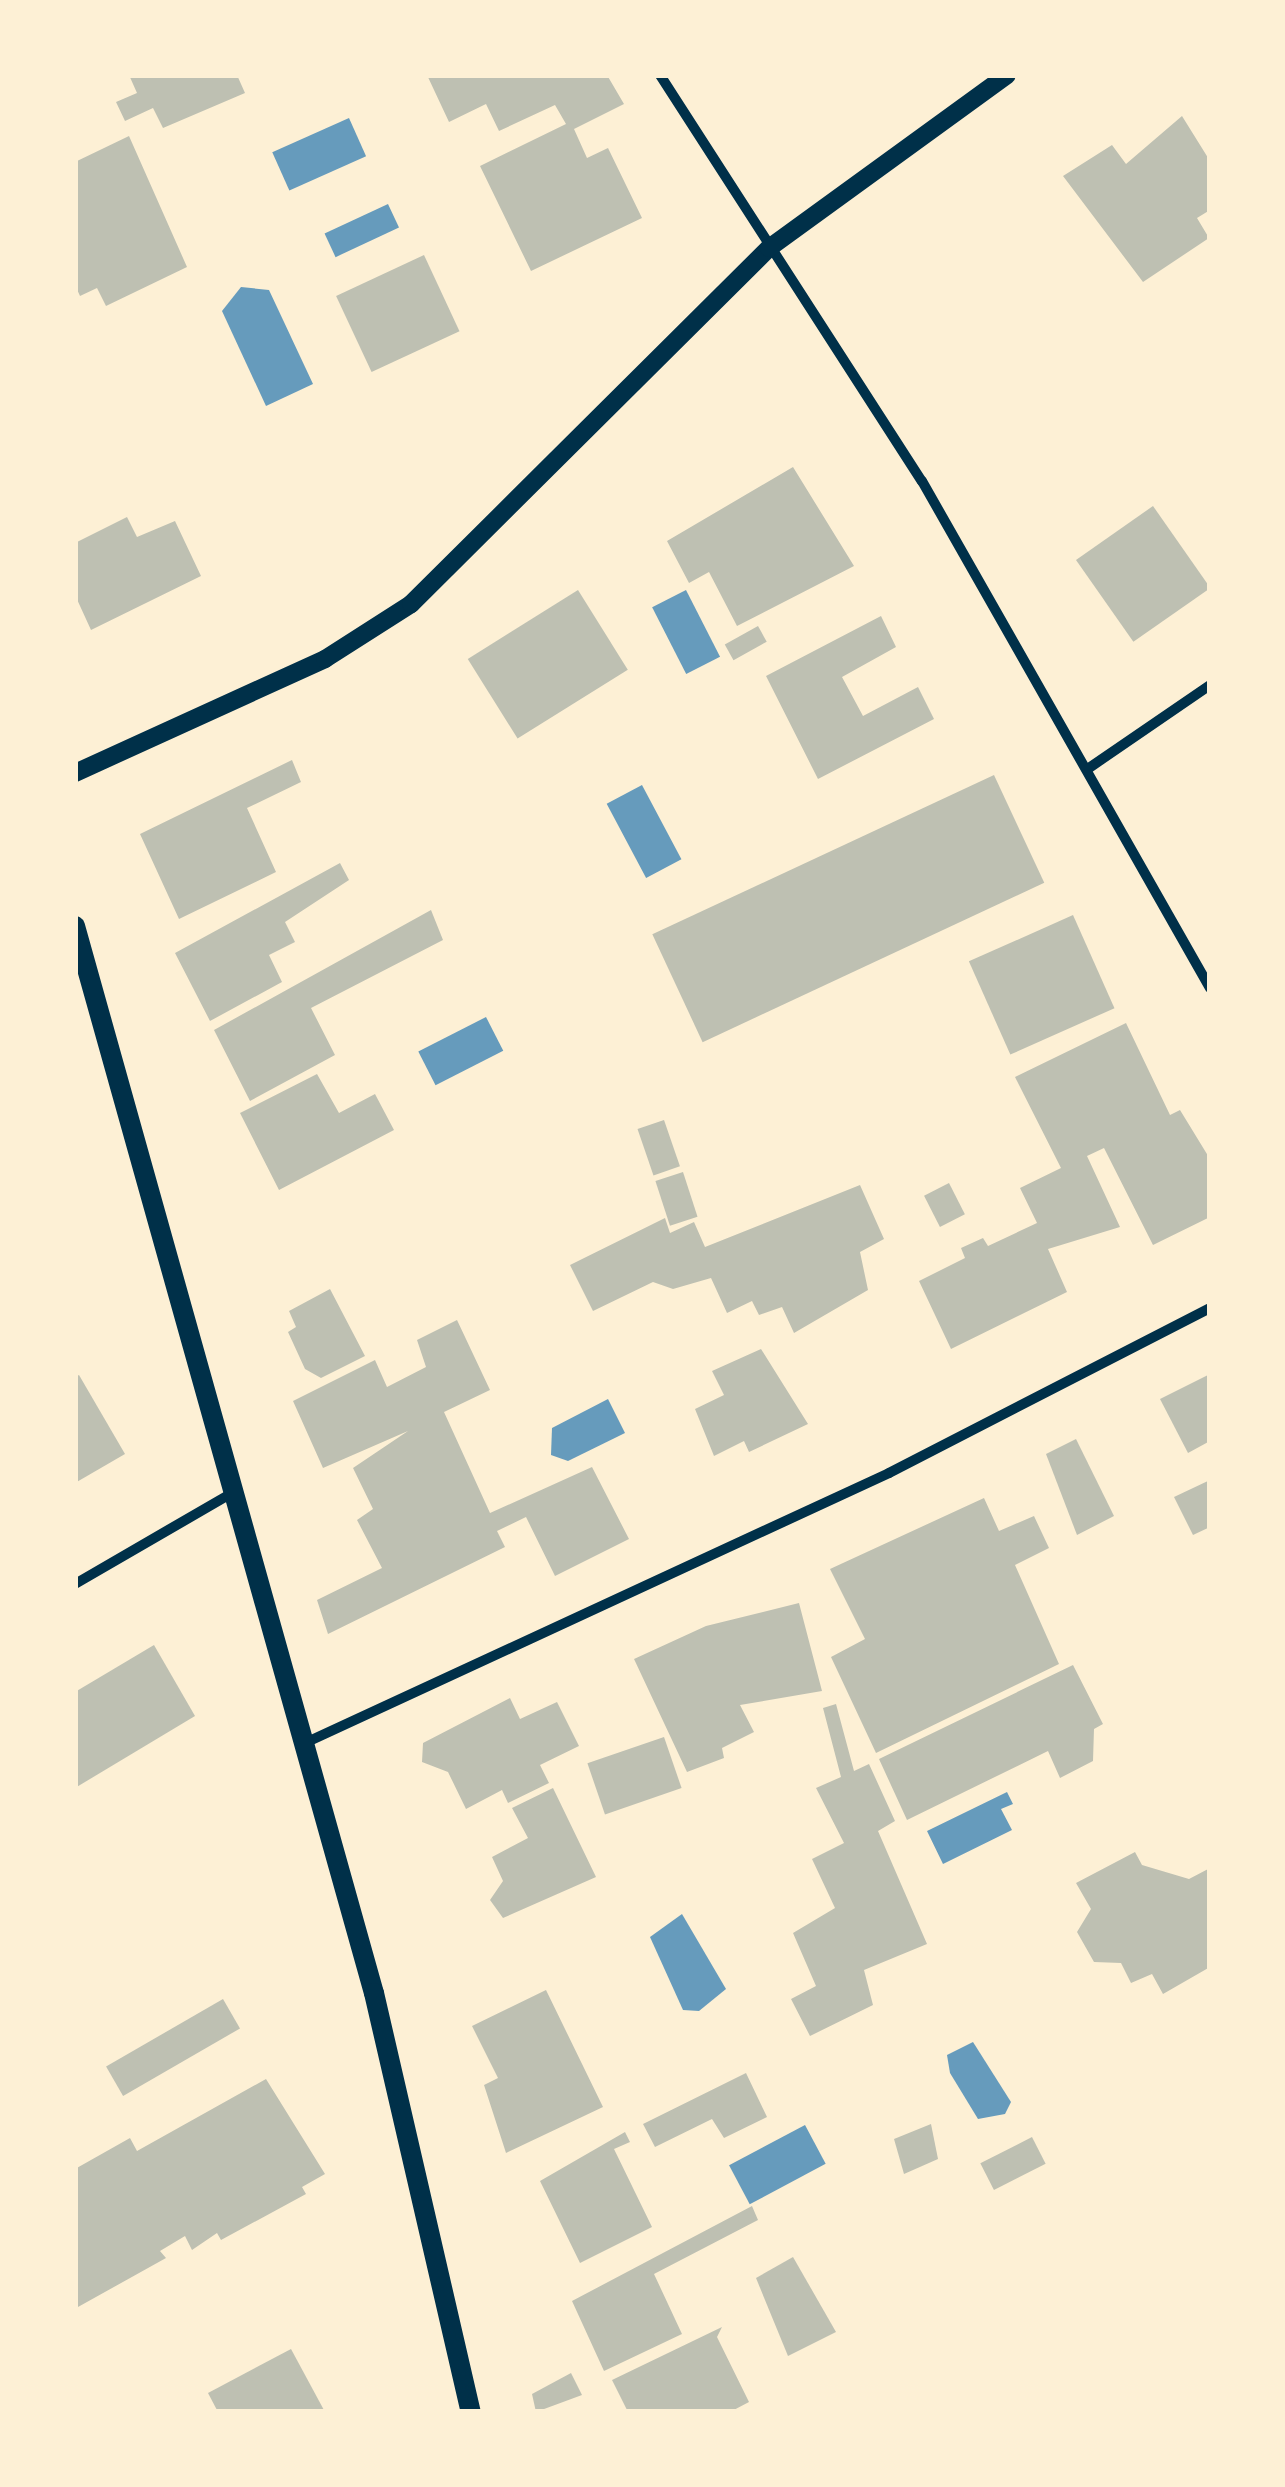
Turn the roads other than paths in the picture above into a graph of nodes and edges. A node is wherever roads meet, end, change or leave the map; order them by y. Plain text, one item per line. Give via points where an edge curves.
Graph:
1 (660, 75) edge
2 (1007, 75) edge
3 (770, 248) junction
4 (1210, 686) edge
5 (1089, 768) junction
6 (75, 773) edge
7 (75, 926) edge
8 (1210, 988) edge
9 (1210, 1308) edge
10 (234, 1491) junction
11 (75, 1584) edge
12 (305, 1743) junction
13 (471, 2412) edge

1 - 3 street
2 - 3 street
3 - 5 street via 922,481
3 - 6 street via 411,604 325,658
4 - 5 street
5 - 8 street
7 - 10 main road
9 - 12 street via 888,1473
10 - 11 street
10 - 12 main road
12 - 13 main road

